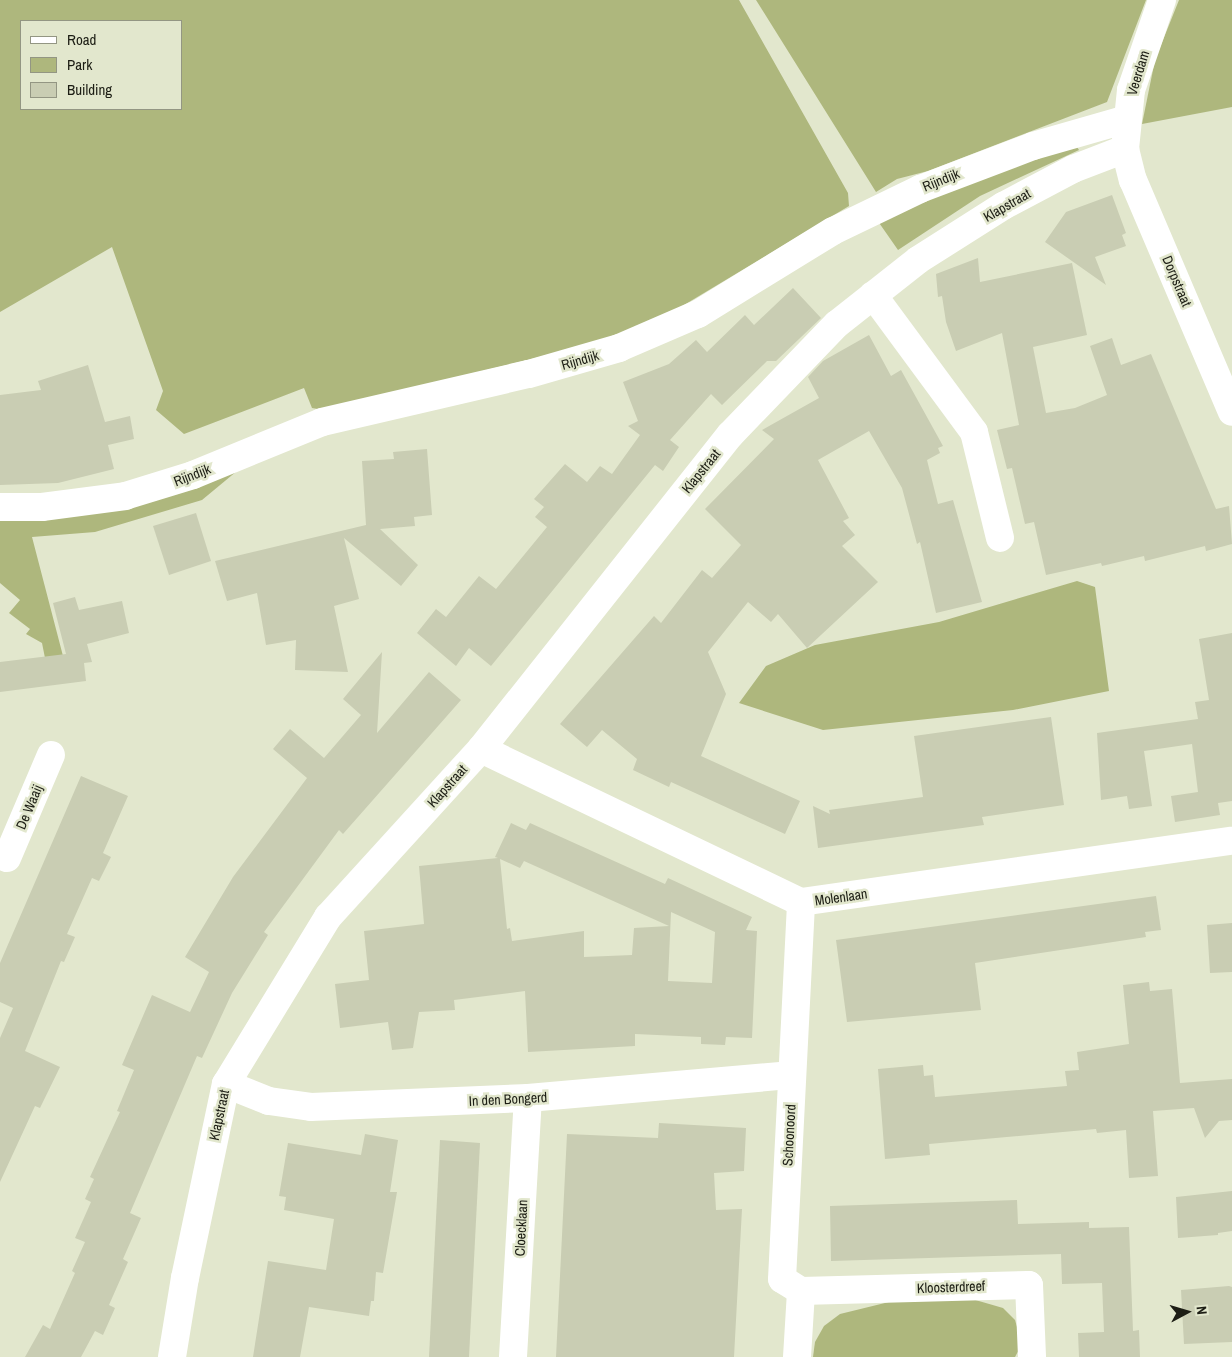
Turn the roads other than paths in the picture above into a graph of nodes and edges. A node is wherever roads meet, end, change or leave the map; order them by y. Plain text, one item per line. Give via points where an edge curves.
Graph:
1 (1162, 0) edge
2 (1127, 119) junction
3 (1125, 149) junction
4 (873, 295) junction
5 (1232, 412) edge
6 (0, 507) edge
7 (1000, 538) dead end
8 (481, 749) junction
9 (51, 755) dead end
10 (1232, 841) edge
11 (2, 864) edge
12 (801, 902) junction
13 (792, 1075) junction
14 (226, 1084) junction
15 (528, 1098) junction
16 (801, 1291) junction
17 (172, 1357) edge
18 (513, 1357) edge
19 (797, 1357) edge
20 (1032, 1357) edge

1 - 2 street, Veerdam via 1131,90
2 - 3 street, Veerdam
2 - 6 street, Rijndijk via 1033,146 920,188 833,231 698,314 619,348 529,374 322,422 193,475 125,496 42,507
3 - 4 street, Klapstraat via 1073,169 1003,206 918,260
3 - 5 street, Dorpstraat via 1133,180
4 - 7 street via 974,432
4 - 8 street, Klapstraat via 837,324 730,436
8 - 12 street, Molenlaan
8 - 14 street, Klapstraat via 328,917
9 - 11 street, De Waaij
10 - 12 street, Molenlaan
12 - 13 street, Schoonoord
13 - 15 street, In den Bongerd
13 - 16 street, Schoonoord via 782,1279
14 - 15 street, In den Bongerd via 269,1101 310,1107
14 - 17 street, Klapstraat via 185,1278
15 - 18 street, Cloecklaan
16 - 19 street
16 - 20 street, Kloosterdreef via 1029,1285

